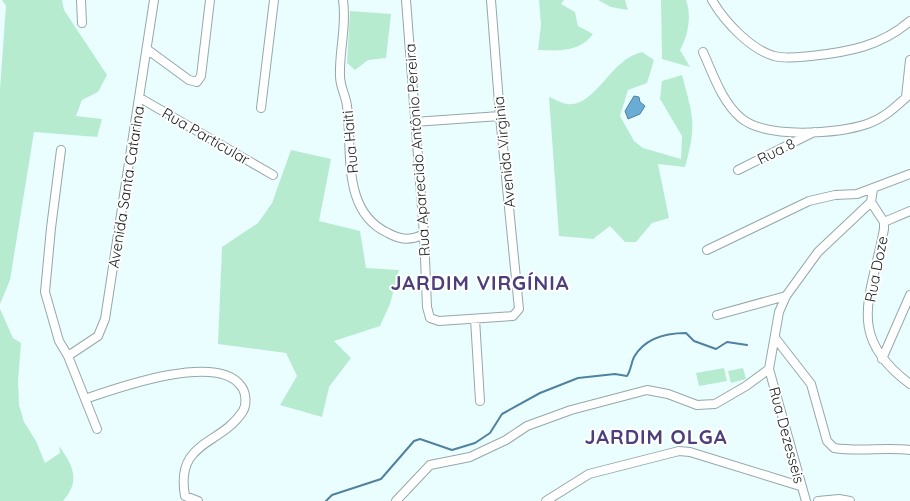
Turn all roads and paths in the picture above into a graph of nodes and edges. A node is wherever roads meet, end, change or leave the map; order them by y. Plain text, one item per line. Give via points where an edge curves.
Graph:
1 (81, 0) edge
2 (154, 0) edge
3 (210, 0) edge
4 (274, 0) edge
5 (343, 0) edge
6 (406, 0) edge
7 (491, 0) edge
8 (712, 0) edge
9 (910, 21) edge
10 (82, 23) dead end
11 (148, 50) junction
12 (703, 52) dead end
13 (910, 60) edge
14 (908, 95) edge
15 (140, 98) junction
16 (261, 108) dead end
17 (500, 116) junction
18 (414, 122) junction
19 (814, 132) junction
20 (61, 150) dead end
21 (738, 170) dead end
22 (273, 174) dead end
23 (910, 174) edge
24 (873, 189) junction
25 (871, 202) junction
26 (910, 211) edge
27 (884, 222) junction
28 (424, 234) junction
29 (707, 250) dead end
30 (910, 295) edge
31 (786, 296) junction
32 (717, 315) dead end
33 (475, 319) junction
34 (776, 339) junction
35 (68, 356) junction
36 (882, 359) junction
37 (769, 369) junction
38 (910, 384) edge
39 (85, 399) junction
40 (480, 400) dead end
41 (96, 429) dead end
42 (910, 450) edge
43 (800, 486) junction
44 (198, 501) edge
45 (396, 501) edge
46 (546, 501) edge
47 (806, 501) edge
48 (818, 501) edge
49 (850, 501) edge

1 - 10 street
2 - 11 street, Avenida Santa Catarina
3 - 11 street via 201,76 197,82 189,80
4 - 16 street
5 - 28 street, Rua Haiti via 344,43 340,76 347,104 354,194 378,228 405,239
6 - 18 street, Rua Aparecido Antônio Pereira
7 - 17 street, Avenida Virginia
8 - 9 street via 746,38 765,52 786,58 857,50 894,35
11 - 15 street, Avenida Santa Catarina
12 - 19 street via 727,101 741,118 763,130
13 - 14 street
14 - 19 street via 893,110 868,124
15 - 22 street, Rua Particular
15 - 35 street, Avenida Santa Catarina via 105,318 98,336
17 - 18 street
17 - 33 street, Avenida Virginia via 519,311 516,315
18 - 28 street, Rua Aparecido Antônio Pereira
19 - 21 street, Rua 8
20 - 35 street via 45,292 59,341
23 - 24 street
24 - 25 street
24 - 29 street via 809,201
25 - 27 street, Rua Doze
25 - 31 street via 818,252
26 - 27 street
27 - 36 street, Rua Doze via 871,279 868,321 870,338
28 - 33 street, Rua Aparecido Antônio Pereira via 428,314 433,320
30 - 36 street
31 - 32 street
31 - 34 street via 779,312
33 - 40 street
34 - 37 street
34 - 42 street via 811,384 827,440 834,448 852,451 889,447
35 - 39 street
36 - 38 street, Rua Doze
37 - 43 street, Rua Dezesseis
37 - 45 street via 715,404 697,405 647,390 571,410 527,426 470,457 430,465
39 - 41 street
39 - 44 street via 177,373 210,372 240,383 245,398 243,411 185,464 185,496
43 - 46 street via 679,451 589,474
43 - 47 street, Rua Dezesseis
48 - 49 street

